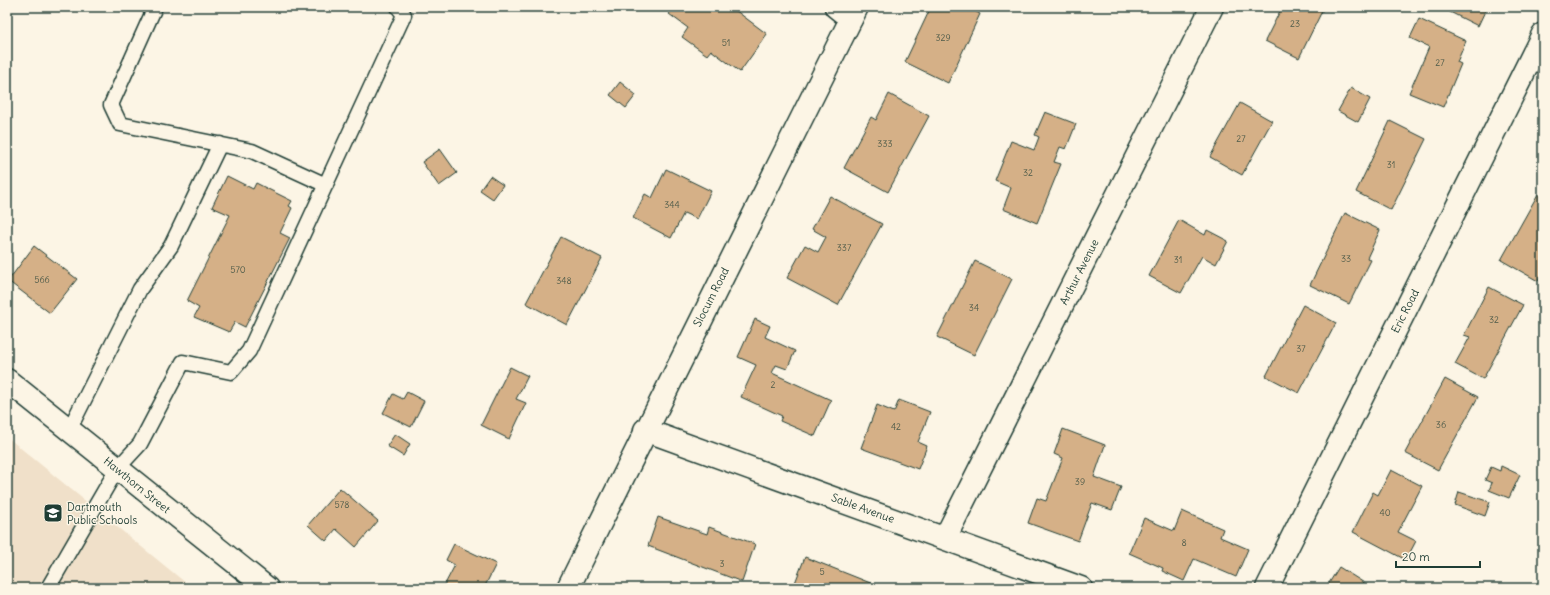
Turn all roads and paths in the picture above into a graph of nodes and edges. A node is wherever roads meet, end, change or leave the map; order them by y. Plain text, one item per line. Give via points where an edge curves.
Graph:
1 (155, 7) edge
2 (398, 7) edge
3 (1212, 7) edge
4 (848, 11) edge
5 (1543, 34) edge
6 (220, 144) junction
7 (326, 185) junction
8 (7, 380) edge
9 (69, 430) junction
10 (645, 430) junction
11 (117, 469) junction
12 (945, 538) junction
13 (48, 588) edge
14 (267, 588) edge
15 (568, 588) edge
16 (1081, 588) edge
17 (1267, 588) edge

1 - 6 lane via 111,105 120,124
2 - 7 lane via 404,15
3 - 12 street, Arthur Avenue
4 - 10 street, Slocum Road
5 - 17 street, Eric Road
6 - 7 lane via 252,151
6 - 9 lane via 171,246 140,289
7 - 11 lane via 249,351 231,372 183,362 140,444
8 - 9 street, Hawthorn Street
9 - 11 street, Hawthorn Street
10 - 12 street, Sable Avenue
10 - 15 street, Slocum Road
11 - 13 lane
11 - 14 street, Hawthorn Street
12 - 16 street, Sable Avenue

